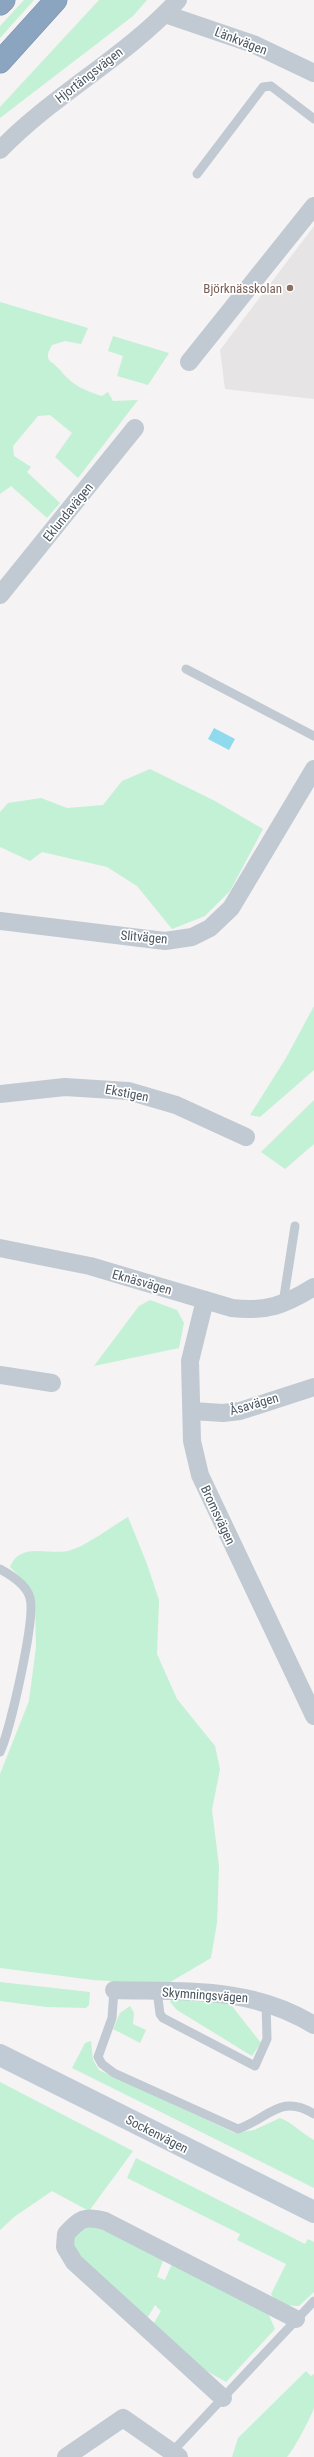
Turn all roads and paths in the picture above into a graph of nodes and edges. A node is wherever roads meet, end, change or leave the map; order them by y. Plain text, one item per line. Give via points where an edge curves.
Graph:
1 (4, 0) edge
2 (56, 0) edge
3 (178, 0) edge
4 (0, 4) edge
5 (165, 14) junction
6 (0, 62) edge
7 (314, 73) edge
8 (314, 119) edge
9 (0, 150) edge
10 (197, 174) dead end
11 (314, 206) edge
12 (189, 362) dead end
13 (135, 428) dead end
14 (1, 591) edge
15 (186, 669) dead end
16 (314, 736) edge
17 (314, 769) edge
18 (1, 926) edge
19 (0, 1094) edge
20 (246, 1137) dead end
21 (295, 1226) dead end
22 (0, 1248) edge
23 (314, 1287) edge
24 (205, 1300) junction
25 (283, 1304) junction
26 (0, 1375) edge
27 (52, 1383) dead end
28 (314, 1387) edge
29 (192, 1411) junction
30 (0, 1569) edge
31 (314, 1716) edge
32 (0, 1752) edge
33 (114, 1990) joint
34 (157, 1991) junction
35 (266, 2002) junction
36 (314, 2025) edge
37 (0, 2055) edge
38 (314, 2114) edge
39 (314, 2212) edge
40 (314, 2301) edge
41 (296, 2319) junction
42 (223, 2398) junction
43 (175, 2455) edge
44 (66, 2457) edge

1 - 4 highway
2 - 6 highway
3 - 5 street, Hjortängsvägen
5 - 7 street, Länkvägen via 253,44
5 - 9 street, Hjortängsvägen via 29,122
8 - 10 lane via 271,86 262,87
11 - 12 street
13 - 14 street, Eklundavägen
15 - 16 lane
17 - 18 street, Slitvägen via 231,908 210,928 192,937 165,942
19 - 20 street, Ekstigen via 65,1087 128,1091 176,1105
21 - 25 lane
22 - 24 street, Eknäsvägen via 90,1266
23 - 25 street, Eknäsvägen
24 - 25 street, Eknäsvägen via 232,1308 255,1310
24 - 29 street, Bromsvägen via 190,1361
26 - 27 street
28 - 29 street, Åsavägen via 240,1411
29 - 31 street, Bromsvägen via 192,1441 200,1476
30 - 32 lane via 14,1578 28,1593 32,1611 12,1717
33 - 34 street, Skymningsvägen
33 - 38 lane via 112,2018 98,2057 102,2064 114,2073 238,2129 254,2124 269,2113 287,2106 303,2108
34 - 35 street, Skymningsvägen via 238,1995
34 - 35 lane via 160,2014 163,2018 255,2066 268,2034
35 - 36 street, Skymningsvägen
37 - 39 street, Sockenvägen
40 - 41 lane
41 - 42 lane
41 - 42 street via 105,2220 90,2217 81,2220 72,2228 64,2241 68,2255 74,2262
42 - 43 lane
43 - 44 street via 123,2418

